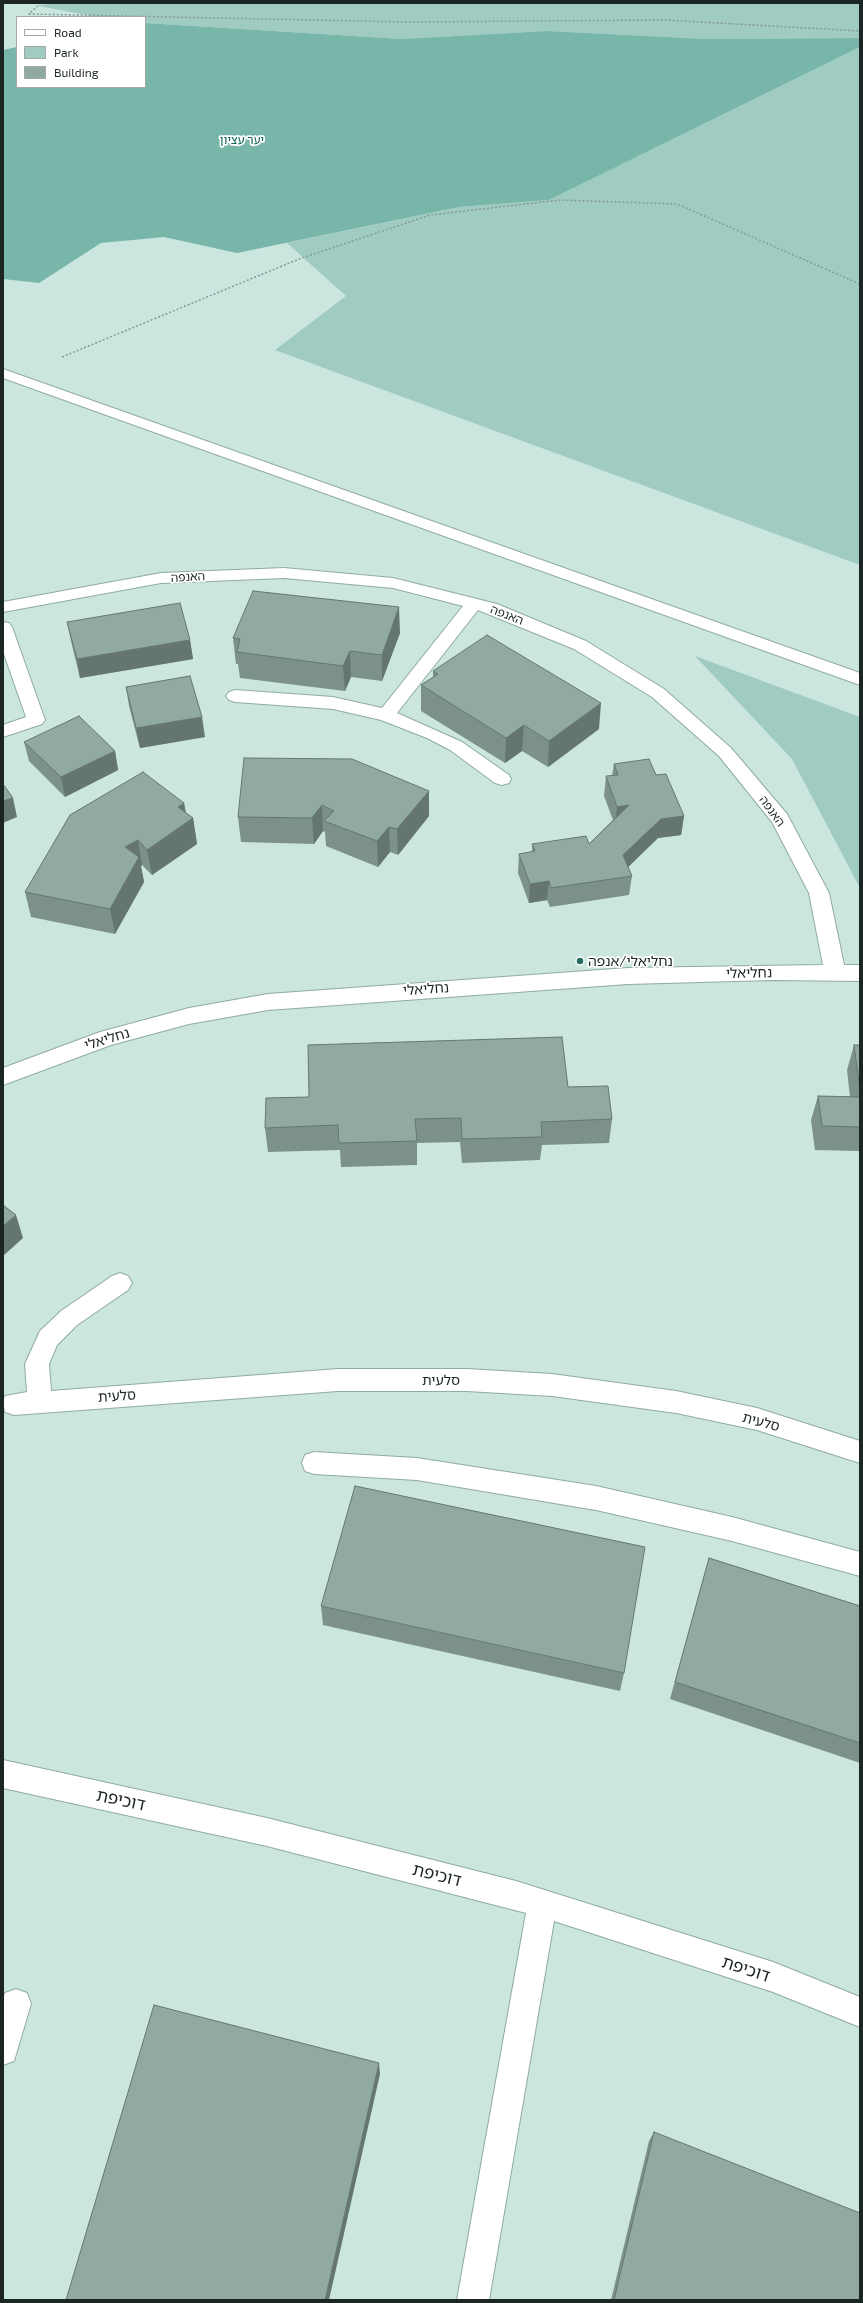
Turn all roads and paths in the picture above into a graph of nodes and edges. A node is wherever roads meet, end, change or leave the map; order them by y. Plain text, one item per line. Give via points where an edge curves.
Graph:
1 (41, 3) edge
2 (124, 16) edge
3 (146, 16) edge
4 (860, 31) edge
5 (860, 284) edge
6 (8, 374) edge
7 (474, 603) junction
8 (3, 607) edge
9 (3, 628) edge
10 (860, 679) edge
11 (235, 696) dead end
12 (386, 714) junction
13 (3, 731) edge
14 (502, 779) dead end
15 (835, 972) junction
16 (860, 973) edge
17 (3, 1077) edge
18 (120, 1283) dead end
19 (40, 1402) junction
20 (14, 1404) dead end
21 (860, 1452) edge
22 (314, 1463) dead end
23 (860, 1564) edge
24 (3, 1774) edge
25 (542, 1904) junction
26 (16, 2004) dead end
27 (860, 2012) edge
28 (3, 2050) edge
29 (473, 2300) edge

1 - 2 path via 29,14
3 - 4 path via 407,22 664,20
5 - 6 path via 677,204 552,201 430,215 299,259
6 - 10 street
7 - 8 street, האנפה via 393,583 284,573 161,578
7 - 12 street
7 - 15 street, האנפה via 580,645 658,693 725,752 780,819 819,893
9 - 13 street via 36,720
11 - 12 street via 333,703
12 - 14 street via 456,746
15 - 16 street, נחליאלי
15 - 17 street, נחליאלי via 628,976 343,994 268,1002 189,1016 108,1038
18 - 19 street via 69,1318 48,1338 37,1364
19 - 20 street, סלעית
19 - 21 street, סלעית via 338,1380 467,1380 552,1385 676,1402 757,1419
22 - 23 street via 417,1469 596,1498 732,1529
24 - 25 street, דוכיפת via 267,1832 516,1895
25 - 27 street, דוכיפת via 774,1977
25 - 29 street
26 - 28 street

